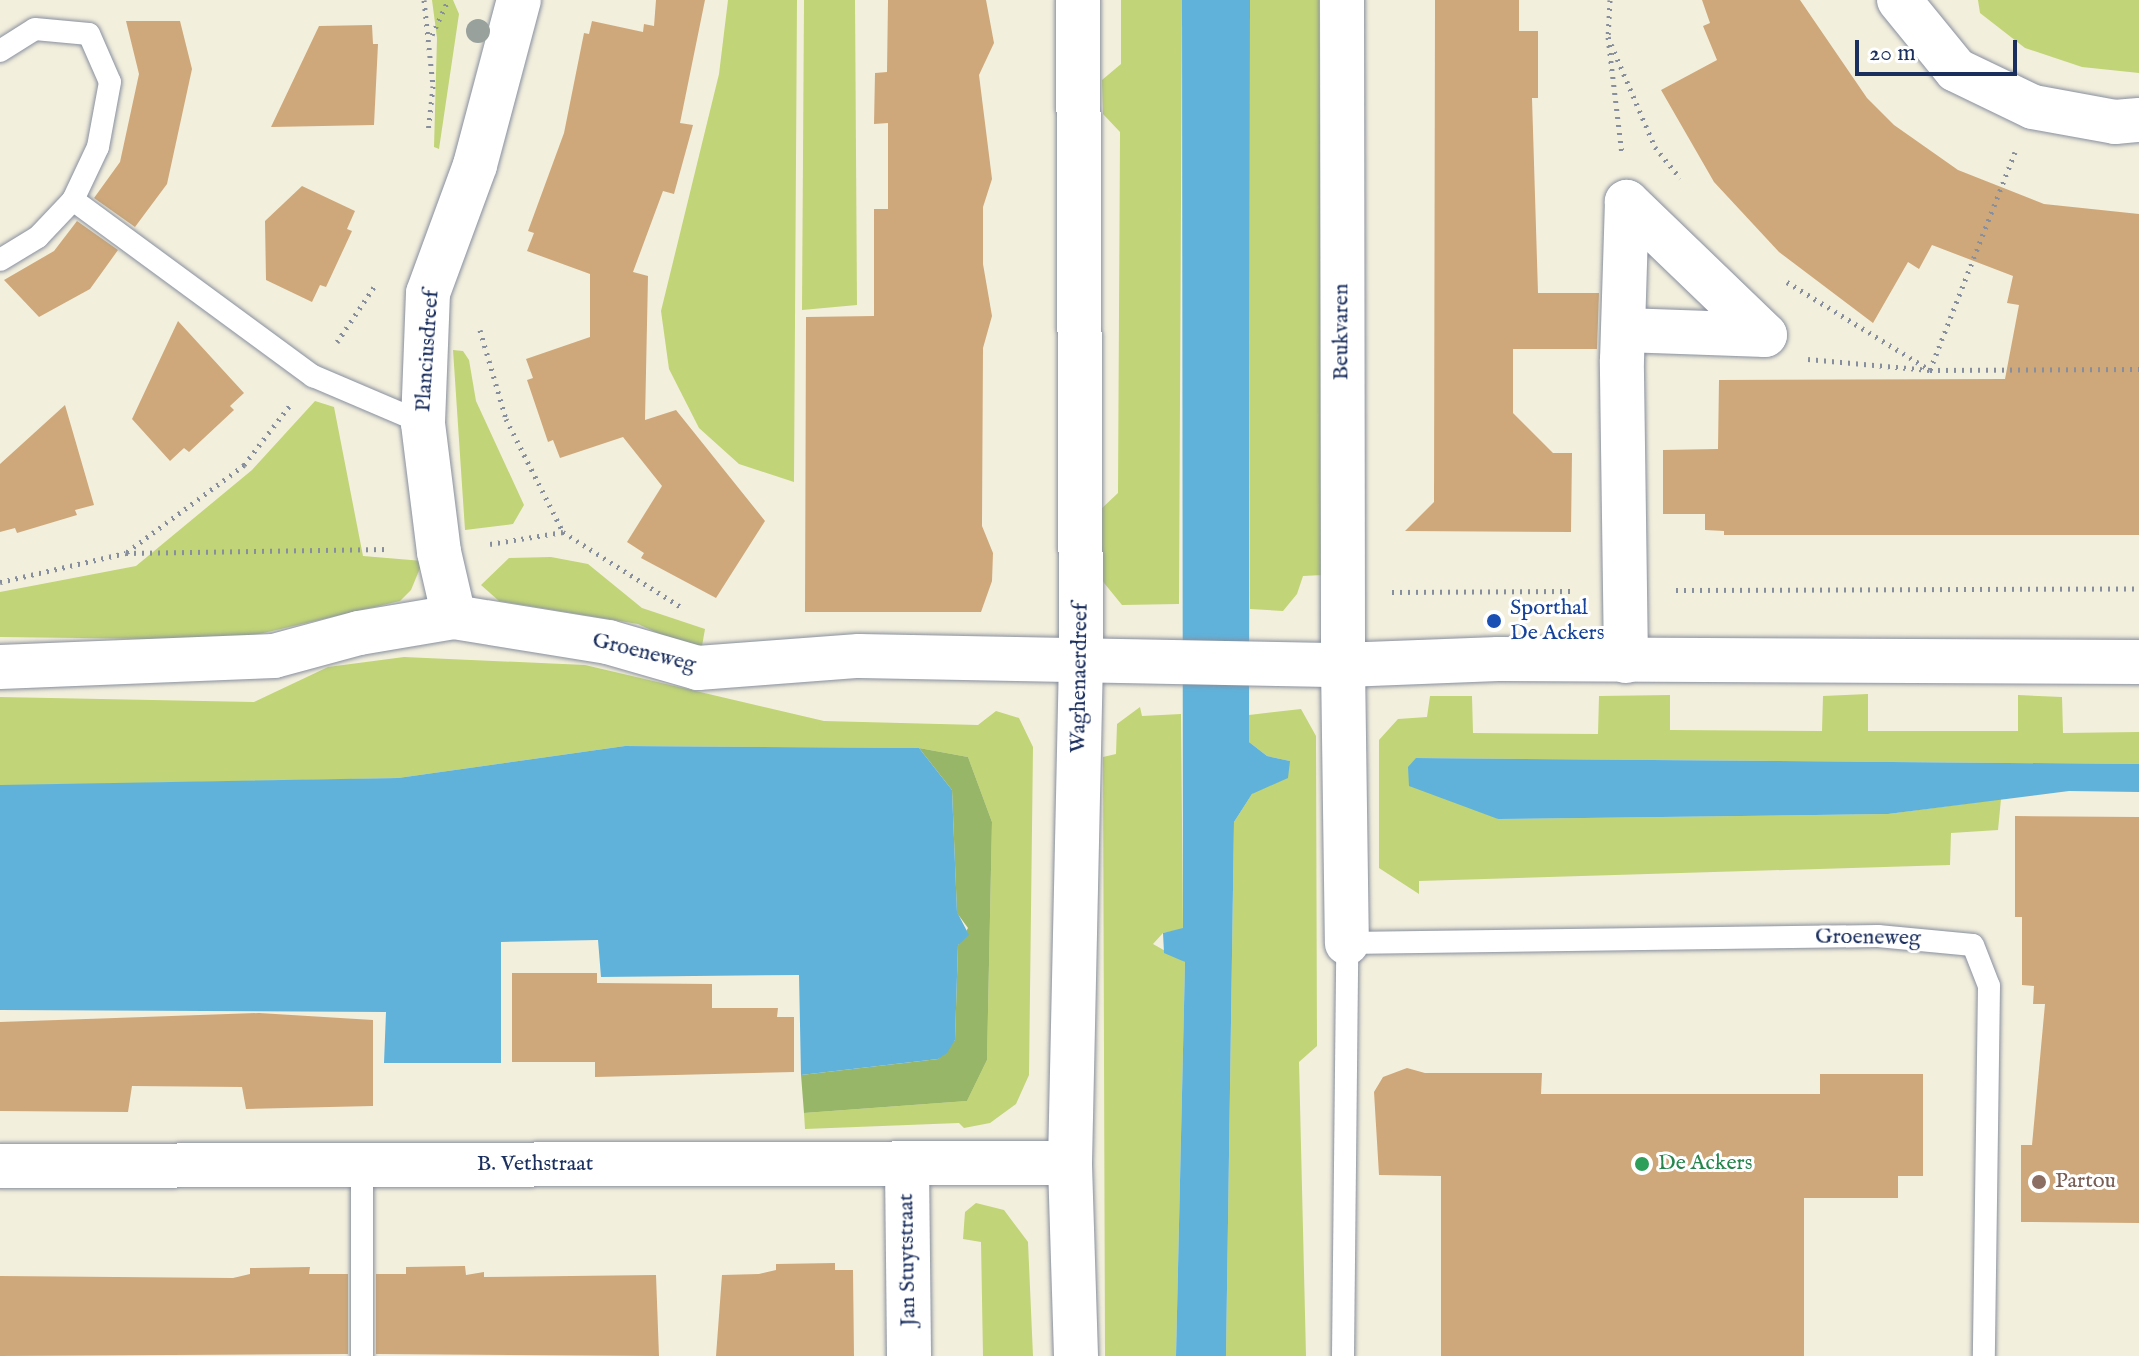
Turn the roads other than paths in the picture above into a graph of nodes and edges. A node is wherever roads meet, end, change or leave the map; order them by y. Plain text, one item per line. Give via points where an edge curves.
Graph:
1 (519, 0) edge
2 (1078, 0) edge
3 (1342, 0) edge
4 (1899, 0) edge
5 (0, 51) edge
6 (2139, 120) edge
7 (73, 200) junction
8 (0, 260) edge
9 (1624, 330) junction
10 (423, 423) junction
11 (454, 617) junction
12 (1081, 659) junction
13 (1626, 661) junction
14 (2139, 662) edge
15 (1343, 665) junction
16 (0, 667) edge
17 (1347, 943) junction
18 (1070, 1163) junction
19 (907, 1164) junction
20 (362, 1165) junction
21 (0, 1166) edge
22 (362, 1356) edge
23 (909, 1356) edge
24 (1076, 1356) edge
25 (1343, 1356) edge
26 (1984, 1356) edge

1 - 10 street, Planciusdreef via 475,165 428,293
2 - 12 street, Waghenaerdreef
3 - 15 street, Beukvaren
4 - 6 street via 1956,70 2033,107 2115,122
5 - 7 lane via 35,29 89,34 110,82 98,147
7 - 8 lane via 38,237
7 - 10 lane via 313,376
9 - 9 street via 1627,202 1765,335
9 - 13 street
10 - 11 street, Planciusdreef via 439,552
11 - 12 street, Groeneweg via 608,642 698,668 859,656
11 - 16 street, Groeneweg via 359,633 274,656
12 - 15 street, Groeneweg
12 - 18 street, Waghenaerdreef
13 - 14 street, Groeneweg
13 - 15 street, Groeneweg
15 - 17 street
17 - 25 lane
17 - 26 lane, Groeneweg via 1878,936 1973,945 1989,986
18 - 19 street, B. Vethstraat
18 - 24 street, Waghenaerdreef
19 - 20 street, B. Vethstraat
19 - 23 street, Jan Stuytstraat
20 - 21 street, B. Vethstraat
20 - 22 lane

